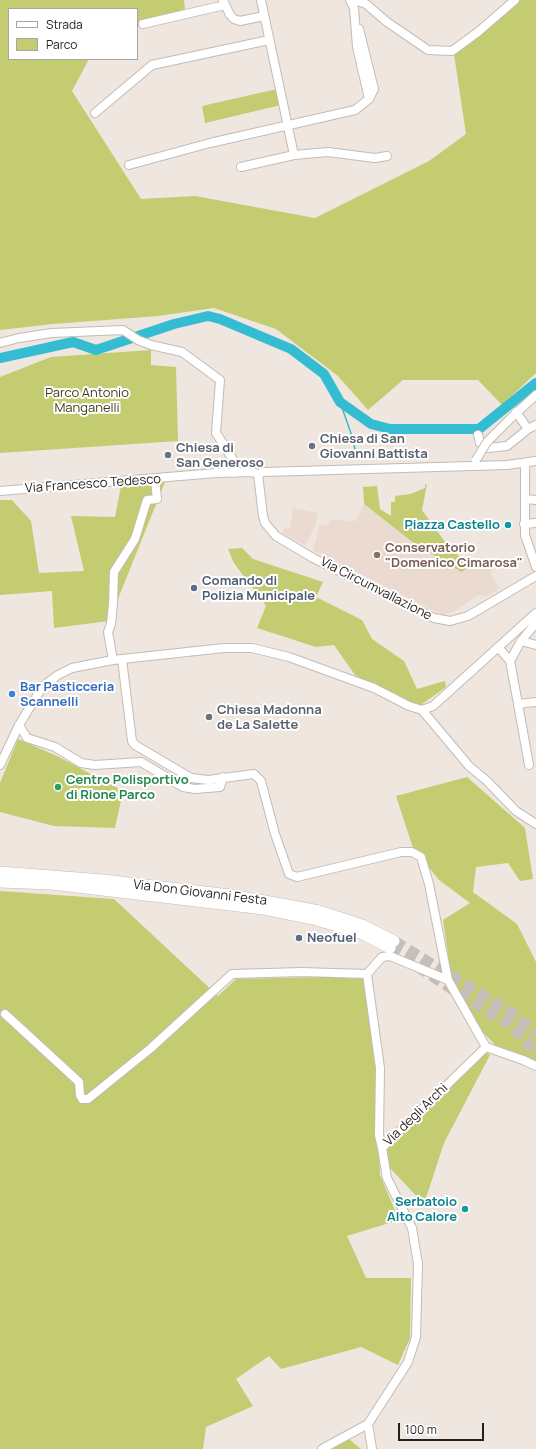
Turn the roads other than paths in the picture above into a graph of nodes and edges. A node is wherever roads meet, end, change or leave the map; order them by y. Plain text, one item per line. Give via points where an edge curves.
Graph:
1 (261, 0) edge
2 (350, 0) edge
3 (515, 0) edge
4 (224, 3) edge
5 (354, 4) edge
6 (264, 16) junction
7 (143, 24) dead end
8 (269, 40) junction
9 (95, 114) dead end
10 (287, 125) junction
11 (294, 155) junction
12 (387, 156) dead end
13 (129, 166) dead end
14 (241, 167) dead end
15 (0, 343) edge
16 (536, 395) edge
17 (513, 415) junction
18 (536, 425) edge
19 (528, 430) junction
20 (478, 435) dead end
21 (536, 461) edge
22 (474, 463) junction
23 (525, 464) junction
24 (234, 473) junction
25 (258, 474) junction
26 (155, 479) junction
27 (0, 491) edge
28 (525, 499) junction
29 (536, 500) edge
30 (536, 523) edge
31 (524, 524) junction
32 (536, 567) edge
33 (536, 576) edge
34 (536, 613) edge
35 (536, 623) edge
36 (521, 641) junction
37 (536, 645) edge
38 (498, 647) junction
39 (122, 659) junction
40 (113, 660) junction
41 (510, 661) junction
42 (536, 702) edge
43 (518, 704) junction
44 (422, 710) junction
45 (19, 725) junction
46 (0, 765) edge
47 (529, 765) dead end
48 (223, 777) junction
49 (536, 824) edge
50 (0, 872) edge
51 (0, 882) edge
52 (367, 974) junction
53 (448, 980) junction
54 (5, 1014) dead end
55 (486, 1047) junction
56 (536, 1066) edge
57 (382, 1148) junction
58 (368, 1424) junction
59 (322, 1449) edge
60 (372, 1449) edge

1 - 6 street
2 - 5 street
3 - 5 street via 452,51 428,50 366,4
4 - 6 street via 234,19 240,21
4 - 7 street
5 - 10 street via 374,89 369,99 355,110
6 - 8 street
8 - 9 street via 152,65
8 - 10 street
10 - 11 street
10 - 13 street
11 - 12 street via 328,152 375,158
11 - 14 street
15 - 24 street via 52,333 123,330 151,345 182,352 220,380 216,433 232,458
16 - 17 street
17 - 19 street
17 - 22 street, bridge via 487,442
18 - 19 street
19 - 20 street via 507,446 490,449 481,444
21 - 23 street, Via Francesco Tedesco
22 - 23 street, Via Francesco Tedesco
22 - 25 street, Via Francesco Tedesco
23 - 28 street
24 - 25 street, Via Francesco Tedesco
24 - 26 street, Via Francesco Tedesco
25 - 33 street, Via Circumvallazione via 265,523 276,536 314,558 434,618 450,621 468,616
26 - 27 street, Via Francesco Tedesco
26 - 40 street via 157,499 146,500 135,538 114,572 111,624 108,632
28 - 29 street
28 - 31 street
30 - 31 street
31 - 32 street via 525,536
34 - 38 street
35 - 36 street
36 - 37 street
36 - 41 street
38 - 41 street
38 - 44 street via 433,706
39 - 40 street
39 - 44 street via 224,648 252,648 289,657 374,688
39 - 48 street via 132,741 135,745 191,778 208,780
40 - 45 street via 72,668 50,680 43,686
41 - 43 street
42 - 43 street
43 - 47 street
44 - 49 street via 469,766 516,811
45 - 46 street
45 - 48 street via 27,738 55,748 81,763 95,765 141,762 183,787 196,789 220,787
48 - 53 street via 254,774 261,781 284,865 289,874 297,877 401,852 412,852 421,857 430,884
50 - 51 main road, Via Don Giovanni Festa via 103,880 230,895 287,905 319,911 362,924 392,944 313,919 264,909 52,884
52 - 53 street via 382,957 390,956
52 - 54 street via 232,974 151,1048 88,1099 82,1099 79,1082
52 - 57 street via 380,1068 379,1135
53 - 55 street
55 - 56 street
55 - 57 street, Via degli Archi
57 - 58 street, Via degli Archi via 387,1178 412,1228 418,1264 416,1337 408,1362
58 - 59 street
58 - 60 street

